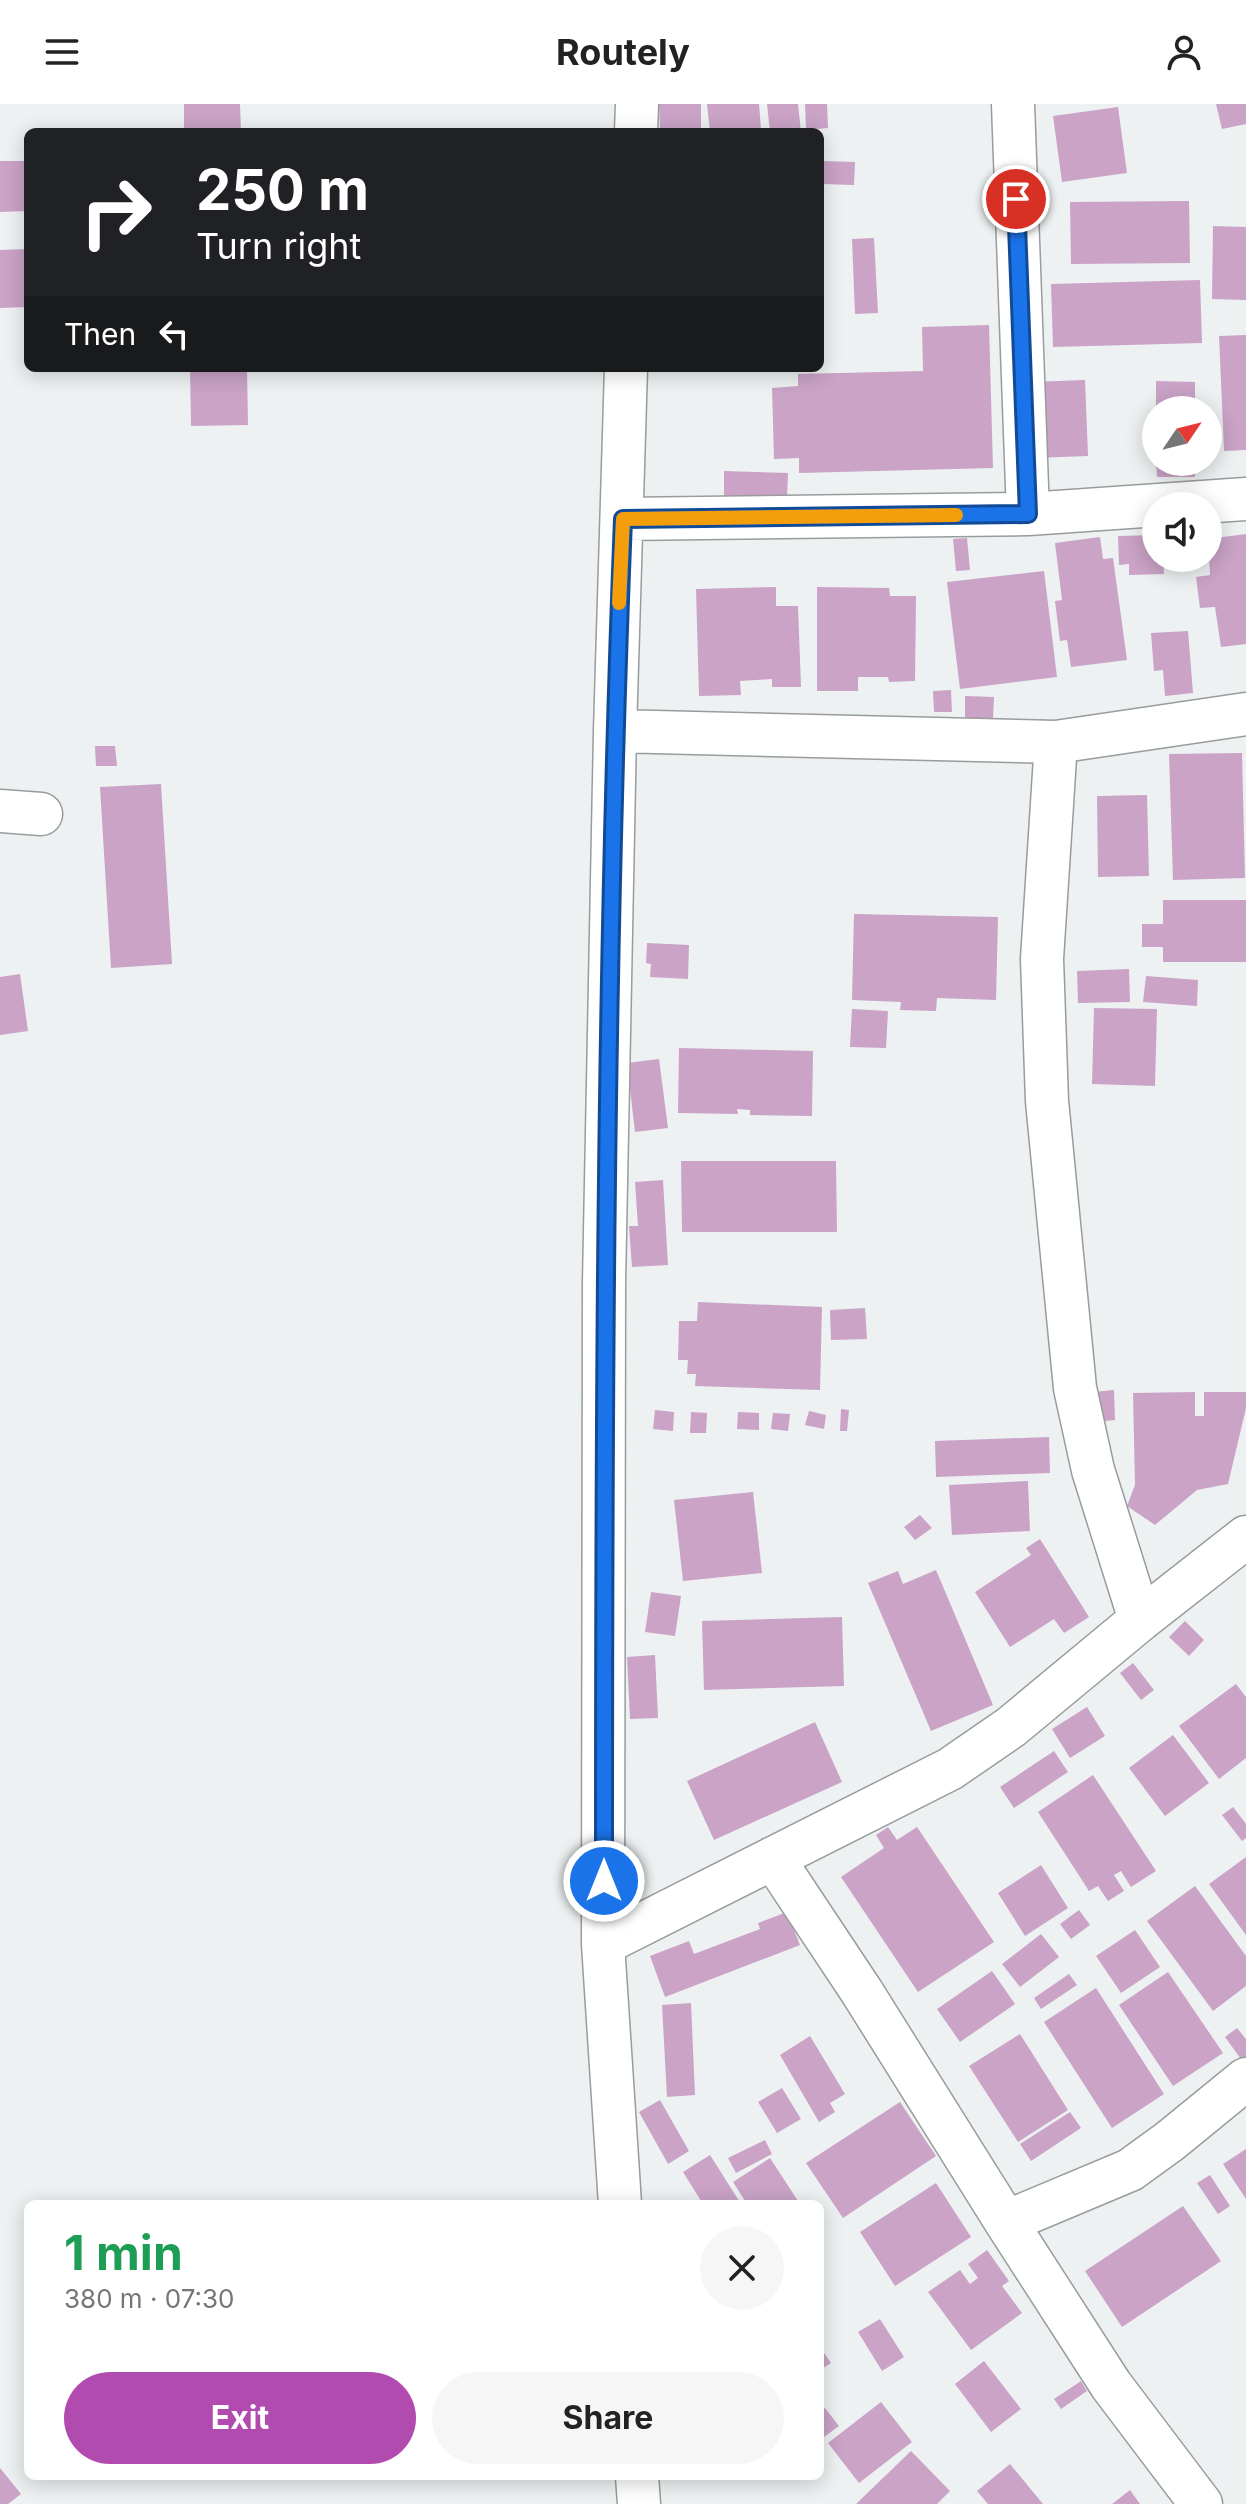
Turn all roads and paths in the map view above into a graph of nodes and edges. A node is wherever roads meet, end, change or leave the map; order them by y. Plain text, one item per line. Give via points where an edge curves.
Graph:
1 (637, 104) edge
2 (1013, 104) edge
3 (636, 128) edge
4 (626, 372) edge
5 (1246, 499) edge
6 (1028, 514) junction
7 (623, 519) junction
8 (1246, 714) edge
9 (615, 731) junction
10 (1056, 742) junction
11 (0, 811) edge
12 (41, 814) dead end
13 (1246, 1537) edge
14 (1140, 1620) junction
15 (773, 1858) junction
16 (603, 1944) junction
17 (1246, 2079) edge
18 (620, 2200) edge
19 (1006, 2222) junction
20 (637, 2480) edge
21 (639, 2504) edge
22 (1201, 2504) edge

1 - 3 street
2 - 6 street
4 - 7 street
5 - 6 street
6 - 7 street
7 - 9 street
8 - 10 street
9 - 10 street
9 - 16 street via 604,1283
10 - 14 street via 1042,959 1048,1116 1075,1388 1093,1470
11 - 12 street
13 - 14 street
14 - 15 street via 1011,1727 950,1769
15 - 16 street
15 - 19 street
16 - 18 street
17 - 19 street via 1130,2170
19 - 22 street via 1111,2385
20 - 21 street

